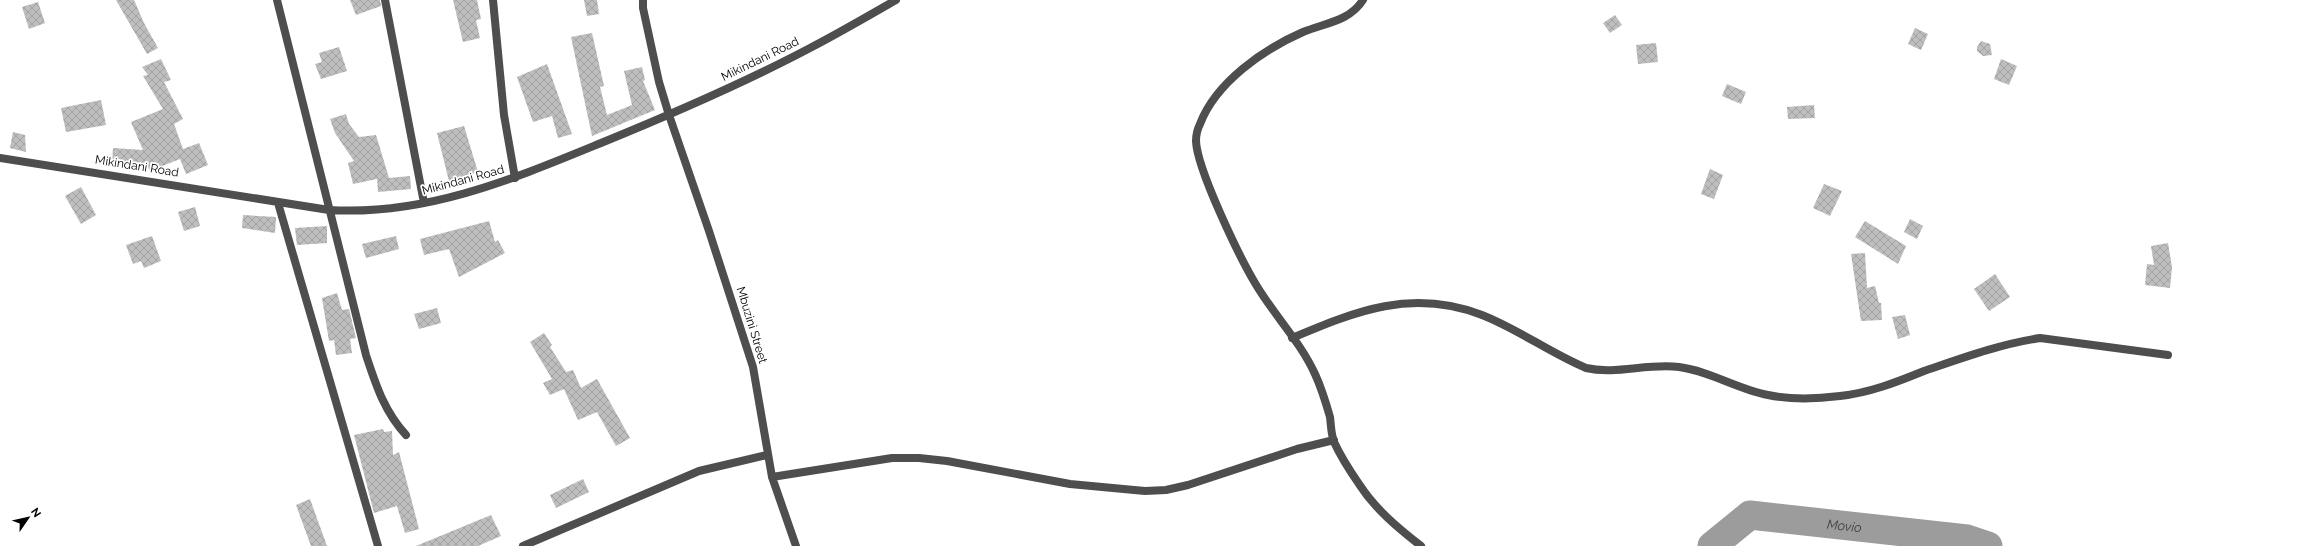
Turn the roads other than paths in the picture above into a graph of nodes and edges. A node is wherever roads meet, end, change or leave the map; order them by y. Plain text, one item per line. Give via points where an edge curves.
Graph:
1 (277, 0) edge
2 (385, 0) edge
3 (493, 0) edge
4 (643, 0) edge
5 (896, 0) edge
6 (1364, 0) edge
7 (669, 115) junction
8 (0, 158) edge
9 (515, 178) junction
10 (278, 203) junction
11 (424, 203) junction
12 (329, 210) junction
13 (1292, 338) junction
14 (2168, 356) dead end
15 (406, 434) dead end
16 (1334, 440) junction
17 (767, 455) junction
18 (772, 477) junction
19 (378, 546) edge
20 (523, 546) edge
21 (796, 546) edge
22 (1421, 546) edge

1 - 12 street
2 - 11 street
3 - 9 street via 504,115
4 - 7 street, Mbuzini Street via 642,8
5 - 7 street, Mikindani Road via 810,48
6 - 13 street via 1358,9 1346,17 1303,32 1247,64 1215,98 1200,123 1196,139 1206,178 1238,250 1254,283
7 - 9 street, Mikindani Road
7 - 17 street, Mbuzini Street via 753,367
8 - 10 street, Mikindani Road
9 - 11 street, Mikindani Road via 454,197
10 - 12 street, Mikindani Road
10 - 19 street
11 - 12 street, Mikindani Road via 360,212
12 - 15 street via 366,355 392,420
13 - 14 street via 1347,315 1386,305 1429,302 1483,315 1586,368 1599,371 1661,365 1681,367 1767,395 1800,399 1841,396 1881,387 1987,350 2040,338
13 - 16 street via 1315,374 1330,417
16 - 18 street via 1166,490 1145,491 1070,484 955,462 919,458 892,458
16 - 22 street via 1344,462 1366,493 1385,516
17 - 18 street, Mbuzini Street
17 - 20 street via 699,471
18 - 21 street, Mbuzini Street

